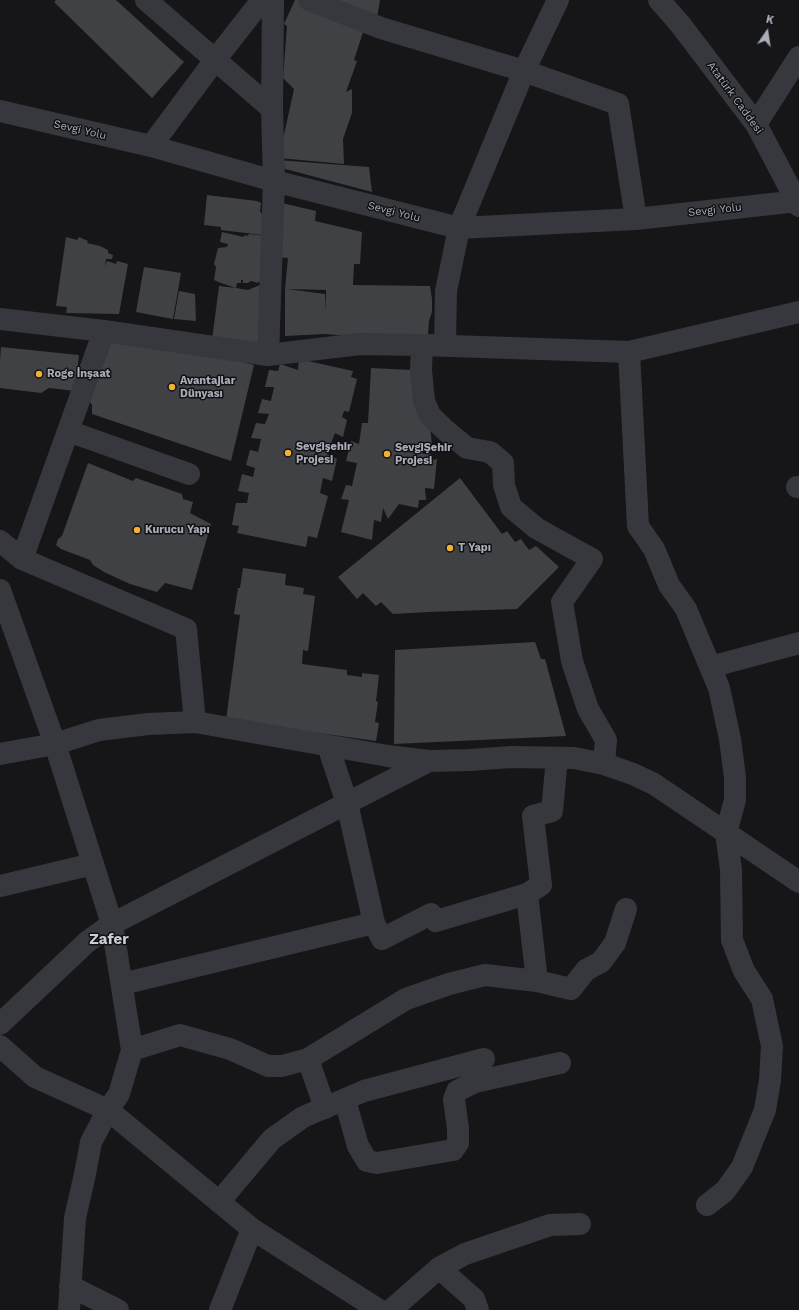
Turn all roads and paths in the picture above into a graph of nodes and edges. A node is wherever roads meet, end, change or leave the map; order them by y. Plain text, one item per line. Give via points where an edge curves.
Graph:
1 (146, 0) edge
2 (262, 0) edge
3 (273, 0) edge
4 (309, 0) edge
5 (558, 0) edge
6 (659, 0) edge
7 (799, 57) edge
8 (215, 60) junction
9 (524, 71) junction
10 (272, 109) junction
11 (0, 111) edge
12 (756, 124) junction
13 (151, 146) junction
14 (274, 181) junction
15 (798, 203) edge
16 (636, 219) junction
17 (459, 228) junction
18 (799, 312) edge
19 (0, 319) edge
20 (104, 332) junction
21 (422, 344) junction
22 (445, 345) junction
23 (629, 352) junction
24 (268, 355) junction
25 (68, 431) junction
26 (189, 474) dead end
27 (0, 541) edge
28 (22, 558) junction
29 (0, 590) edge
30 (799, 643) edge
31 (710, 667) junction
32 (196, 722) junction
33 (55, 744) junction
34 (328, 746) junction
35 (0, 754) edge
36 (557, 758) junction
37 (429, 761) junction
38 (604, 764) junction
39 (347, 803) junction
40 (726, 833) junction
41 (93, 864) junction
42 (799, 882) edge
43 (0, 886) edge
44 (527, 894) junction
45 (626, 909) dead end
46 (374, 923) junction
47 (112, 924) junction
48 (537, 981) junction
49 (122, 984) junction
50 (0, 1024) edge
51 (0, 1046) edge
52 (132, 1050) junction
53 (308, 1059) junction
54 (484, 1059) dead end
55 (560, 1063) dead end
56 (345, 1100) junction
57 (325, 1108) junction
58 (108, 1110) junction
59 (219, 1202) junction
60 (707, 1205) dead end
61 (580, 1224) dead end
62 (252, 1229) junction
63 (439, 1268) junction
64 (70, 1286) junction
65 (69, 1310) edge
66 (118, 1310) edge
67 (220, 1310) edge
68 (378, 1310) edge
69 (391, 1310) edge
70 (478, 1310) edge

1 - 8 street
2 - 8 street
3 - 10 street
4 - 9 street via 381,28
5 - 9 street
6 - 12 street, Atatürk Caddesi
7 - 12 street
8 - 10 street
8 - 13 street
9 - 16 street via 618,104
9 - 17 street
10 - 14 street
11 - 13 street, Sevgi Yolu
12 - 15 street, Atatürk Caddesi
13 - 14 street, Sevgi Yolu
14 - 17 street, Sevgi Yolu
14 - 24 street
15 - 16 street, Sevgi Yolu
16 - 17 street, Sevgi Yolu
17 - 22 street via 446,291
18 - 23 street
19 - 20 street
20 - 24 street
20 - 25 street
21 - 22 street
21 - 24 street via 360,344
21 - 38 street via 424,401 430,415 467,448 490,452 504,463 504,485 511,507 536,528 592,559 562,602 572,661 588,709 606,740
22 - 23 street
23 - 31 street via 638,526 654,549 669,585 686,609
25 - 26 street
25 - 28 street
27 - 28 street
28 - 32 street via 186,629
29 - 33 street
30 - 31 street
31 - 40 street via 718,688 730,739 735,777 735,800
32 - 33 street via 99,730
32 - 34 street
33 - 35 street
33 - 41 street
34 - 37 street
34 - 39 street
36 - 37 street via 511,757
36 - 38 street via 574,758
36 - 44 street via 552,811 533,816 541,884
37 - 39 street
38 - 40 street via 654,784
39 - 46 street
39 - 47 street
40 - 42 street
40 - 60 street via 731,870 732,940 744,972 762,999 772,1046 765,1110 748,1153 742,1167 725,1191
41 - 43 street
41 - 47 street
44 - 46 street via 436,921 431,914 382,939
44 - 48 street
45 - 48 street via 615,943 601,962 586,970 571,989
46 - 49 street
47 - 49 street
47 - 50 street via 87,942
48 - 53 street via 485,975 449,984 406,999
49 - 52 street
51 - 58 street via 35,1077
52 - 53 street via 180,1035 230,1049 268,1066 282,1066
52 - 58 street via 119,1094
53 - 57 street
54 - 56 street via 364,1091
55 - 56 street via 475,1082 457,1091 454,1099 458,1144 453,1150 377,1163 367,1161 358,1146
56 - 57 street
57 - 59 street via 303,1117 272,1139
58 - 59 street
58 - 64 street via 91,1142 75,1218
59 - 62 street
61 - 63 street via 550,1225 465,1254
62 - 67 street
62 - 68 street
63 - 69 street
63 - 70 street via 474,1299
64 - 65 street
64 - 66 street

